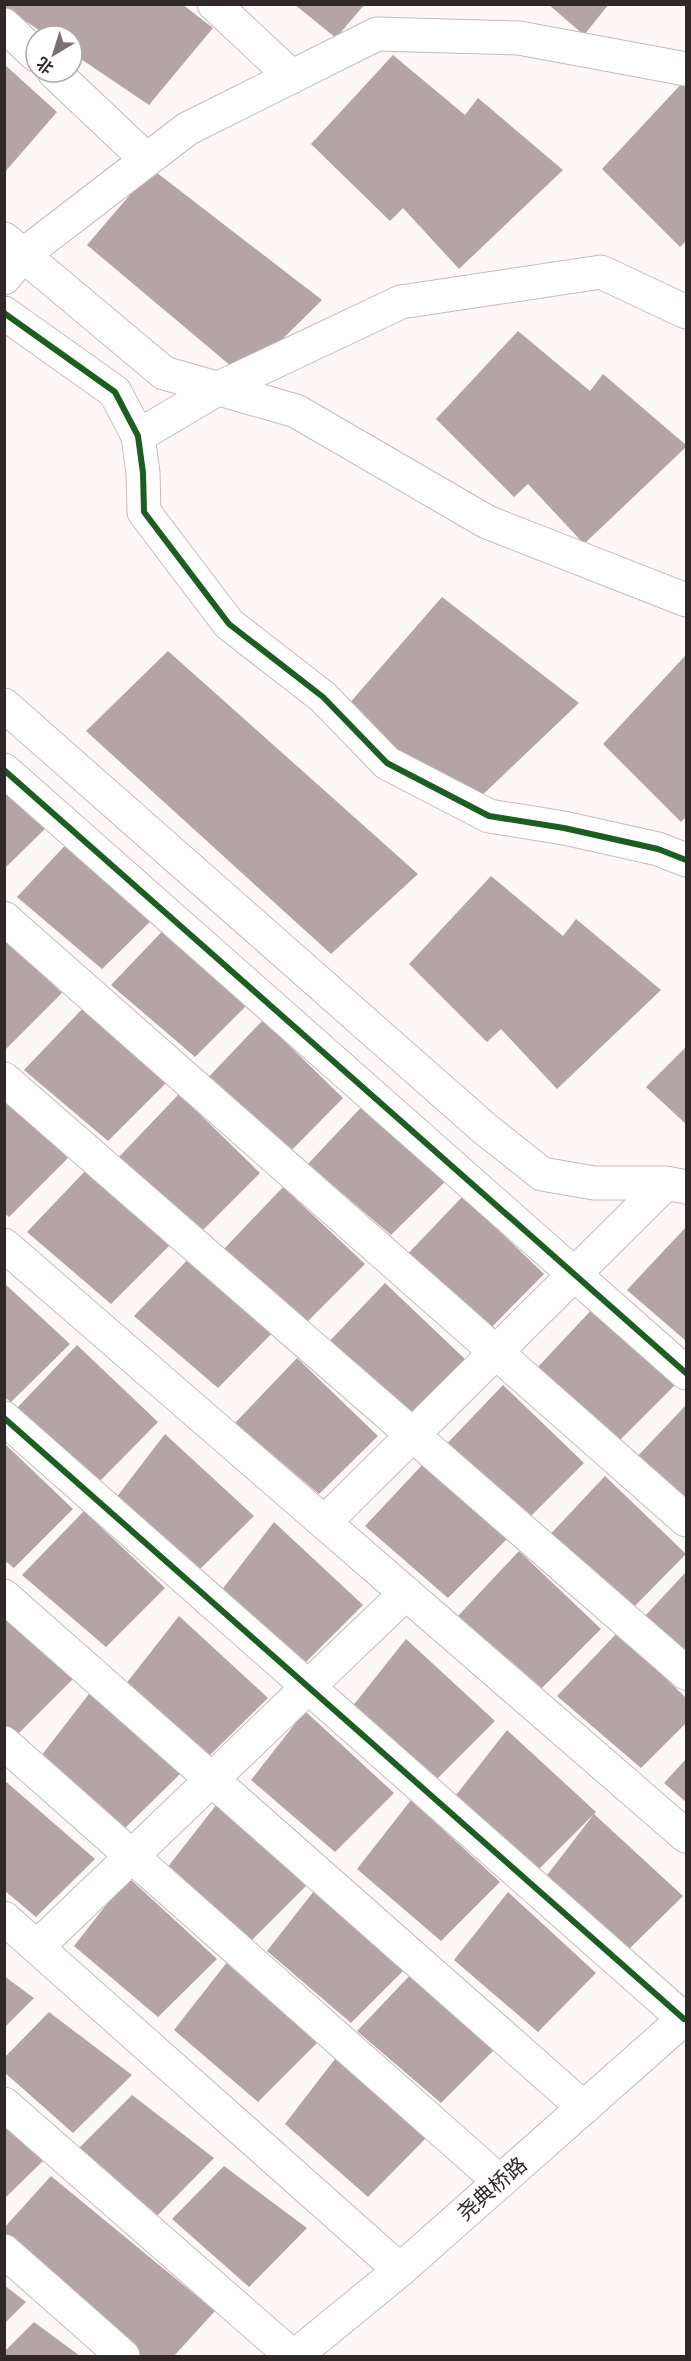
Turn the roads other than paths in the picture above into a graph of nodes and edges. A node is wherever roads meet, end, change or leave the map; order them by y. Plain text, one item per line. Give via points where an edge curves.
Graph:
1 (214, 4) edge
2 (4, 25) edge
3 (24, 44) edge
4 (687, 69) edge
5 (292, 77) junction
6 (67, 84) edge
7 (147, 160) junction
8 (11, 258) edge
9 (687, 312) edge
10 (4, 314) edge
11 (219, 388) junction
12 (138, 436) junction
13 (687, 600) edge
14 (4, 705) edge
15 (4, 770) edge
16 (687, 860) edge
17 (4, 918) edge
18 (4, 1079) edge
19 (676, 1185) edge
20 (4, 1245) edge
21 (574, 1275) junction
22 (495, 1353) junction
23 (687, 1373) edge
24 (4, 1418) edge
25 (413, 1435) junction
26 (687, 1520) edge
27 (325, 1522) junction
28 (406, 1593) junction
29 (4, 1596) edge
30 (687, 1673) edge
31 (309, 1686) junction
32 (4, 1743) edge
33 (213, 1779) junction
34 (687, 1836) edge
35 (132, 1856) junction
36 (4, 1918) edge
37 (38, 1947) junction
38 (685, 2018) edge
39 (4, 2104) edge
40 (584, 2108) junction
41 (500, 2182) junction
42 (4, 2251) edge
43 (400, 2270) junction
44 (123, 2356) edge
45 (293, 2356) edge

1 - 5 street
2 - 3 street
4 - 5 street via 519,38 378,34
5 - 7 street via 187,129
6 - 7 street
7 - 8 street
8 - 11 street via 164,373
9 - 11 street via 601,272 401,302
10 - 12 street via 115,392
11 - 12 street
11 - 13 street via 296,411 487,522
12 - 16 street via 144,512 229,624 323,697 387,763 489,816 564,828 658,849
14 - 19 street via 475,1120 542,1174 594,1183
15 - 21 street
17 - 22 street
18 - 25 street
19 - 21 street
20 - 27 street
21 - 22 street
21 - 23 street
22 - 25 street
22 - 26 street
24 - 31 street
25 - 27 street
25 - 30 street
27 - 28 street
28 - 31 street
28 - 34 street
29 - 33 street
31 - 33 street
31 - 38 street
32 - 35 street
33 - 35 street
33 - 40 street
35 - 37 street
35 - 41 street
36 - 37 street
37 - 43 street
38 - 40 street, 尧典桥路
39 - 45 street
40 - 41 street, 尧典桥路
41 - 43 street, 尧典桥路
42 - 44 street
43 - 45 street, 尧典桥路

